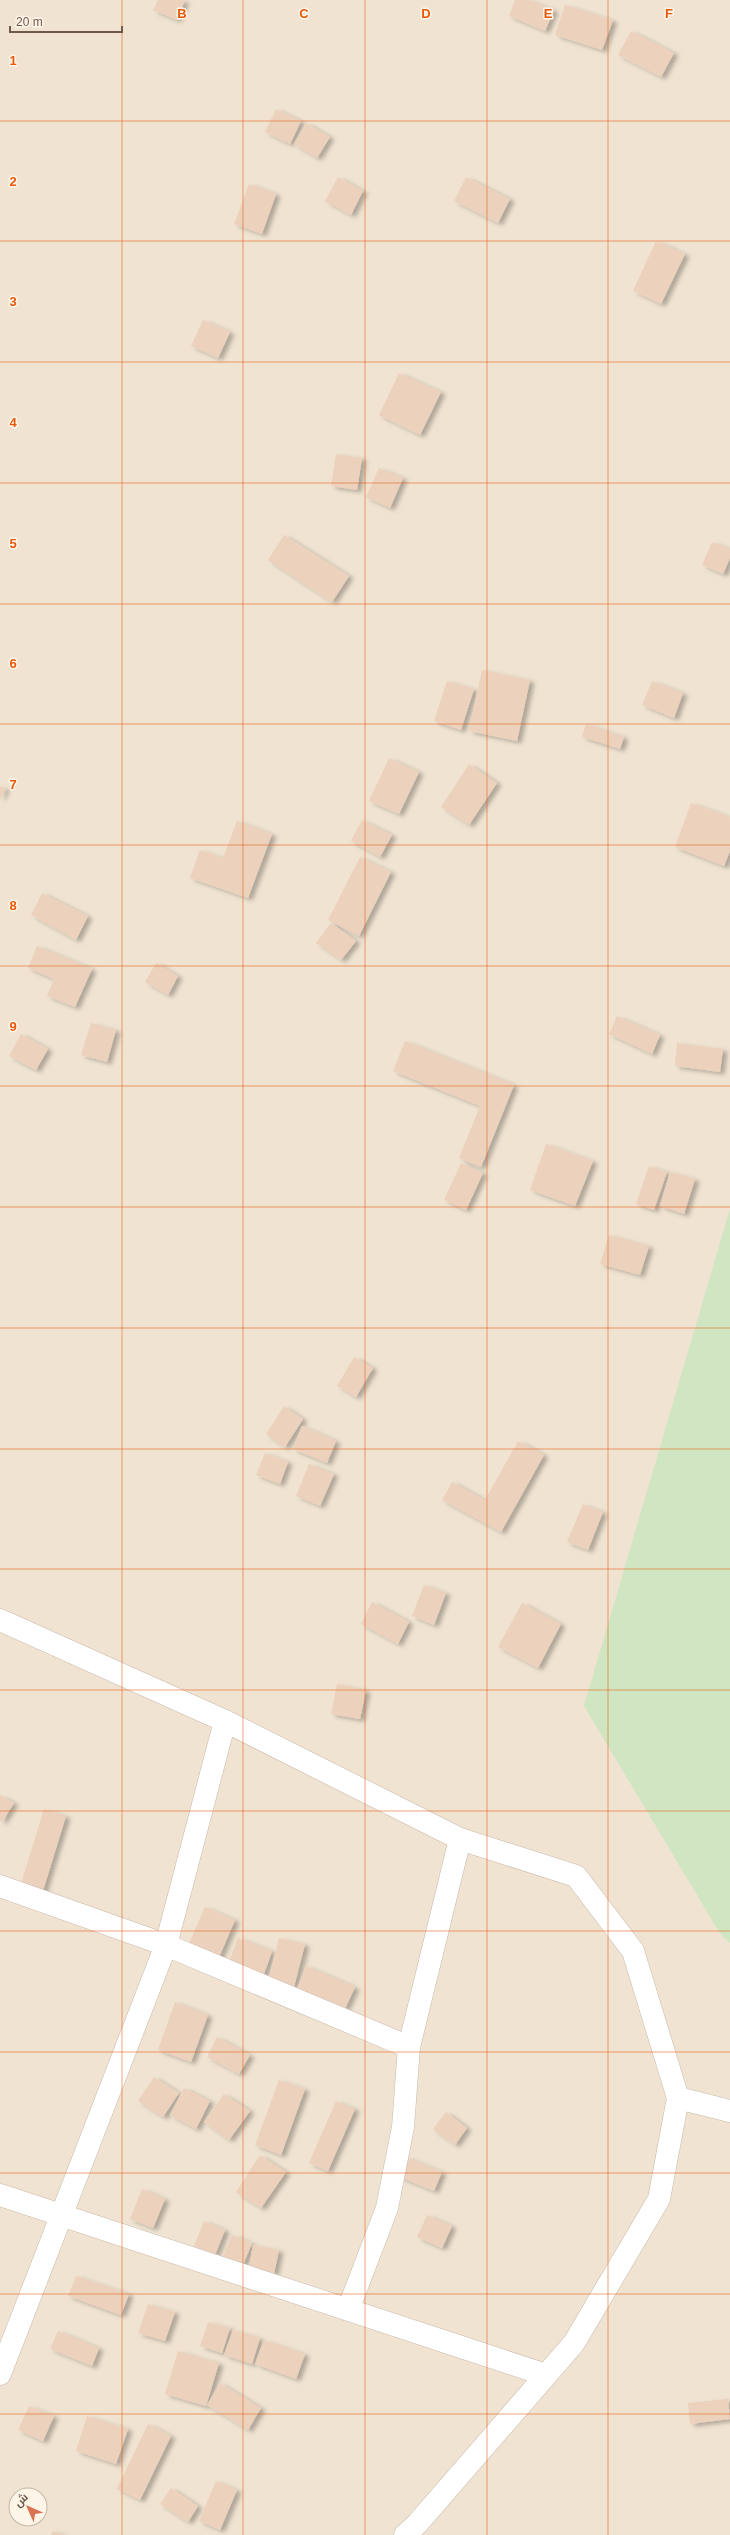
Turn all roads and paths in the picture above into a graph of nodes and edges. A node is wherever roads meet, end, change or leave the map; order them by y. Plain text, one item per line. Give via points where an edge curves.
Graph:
1 (0, 1620) edge
2 (225, 1721) junction
3 (460, 1839) junction
4 (0, 1886) edge
5 (166, 1945) junction
6 (408, 2047) junction
7 (678, 2098) junction
8 (730, 2111) edge
9 (0, 2195) edge
10 (60, 2215) junction
11 (348, 2310) junction
12 (0, 2374) edge
13 (546, 2375) junction
14 (405, 2535) edge

1 - 2 street
2 - 3 street
2 - 5 street
3 - 6 street
3 - 7 street via 576,1876 633,1951
4 - 5 street
5 - 6 street
5 - 10 street
6 - 11 street via 403,2128 387,2208
7 - 8 street
7 - 13 street via 659,2199 574,2343
9 - 10 street
10 - 11 street
10 - 12 street
11 - 13 street
13 - 14 street

